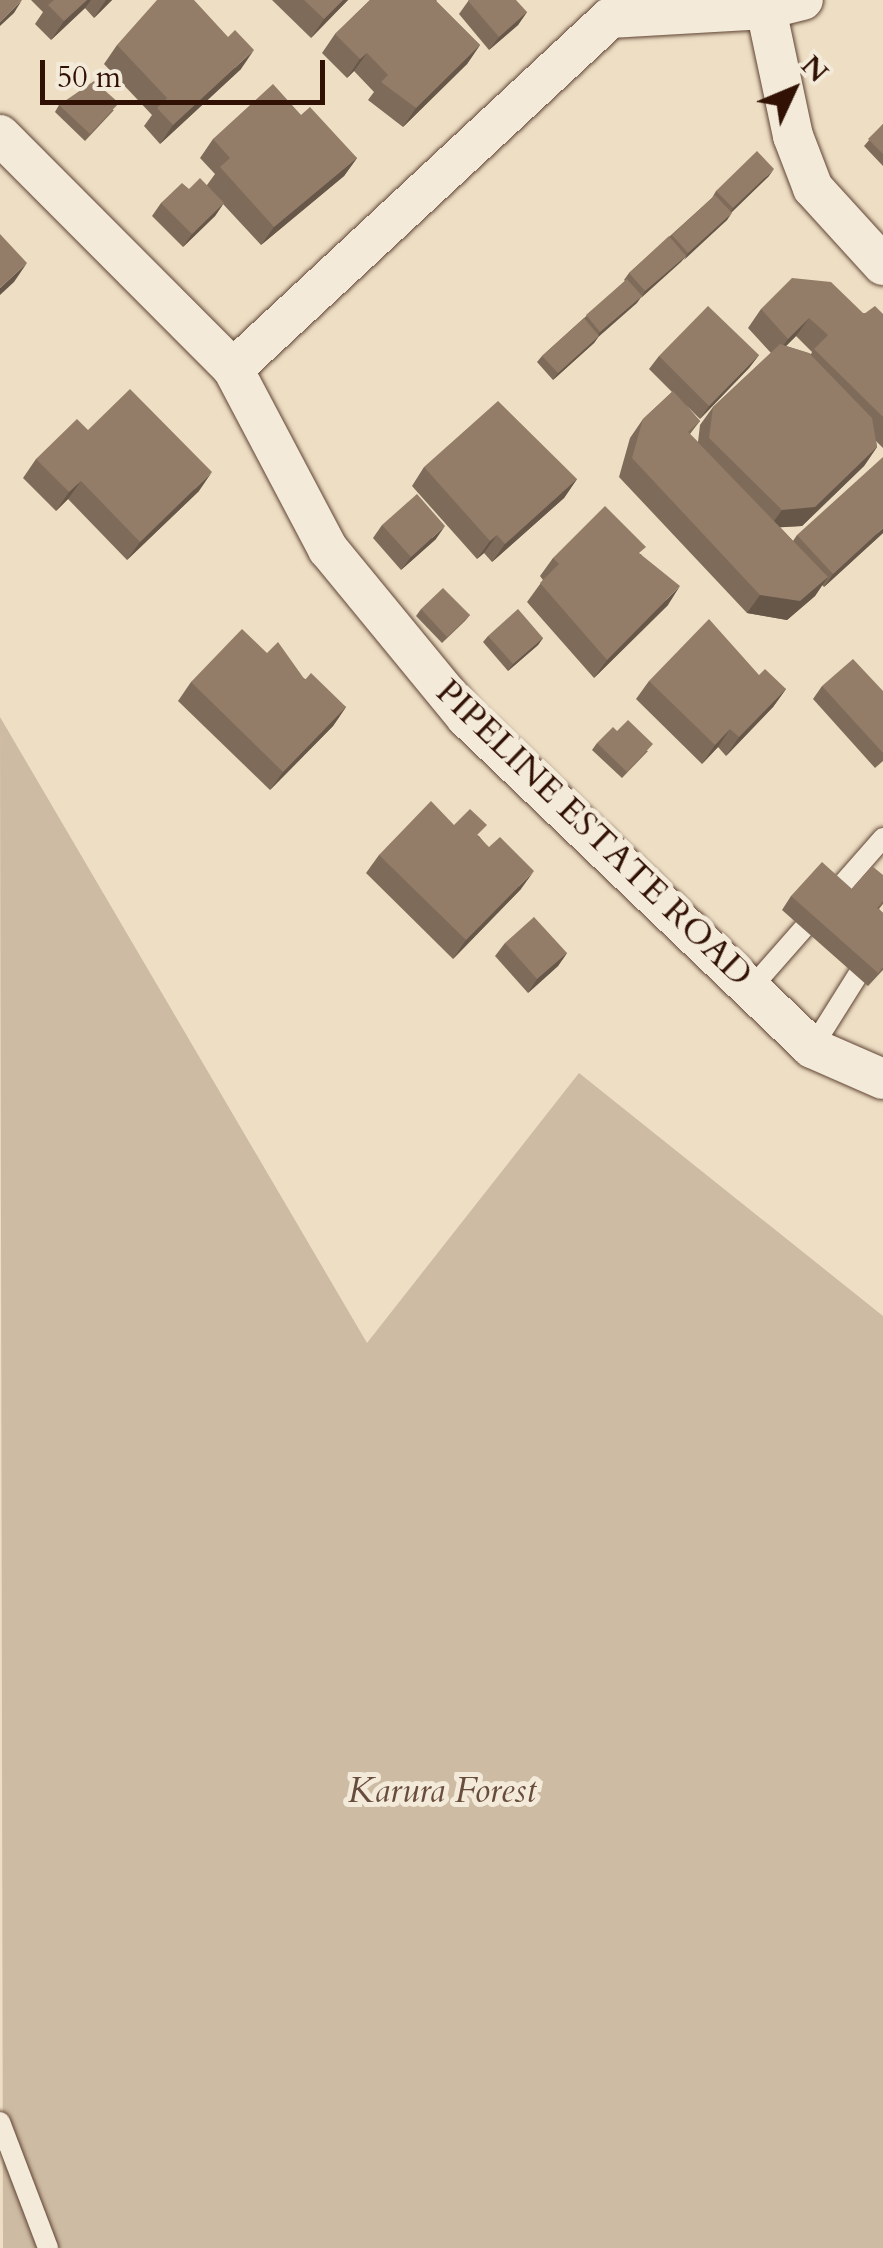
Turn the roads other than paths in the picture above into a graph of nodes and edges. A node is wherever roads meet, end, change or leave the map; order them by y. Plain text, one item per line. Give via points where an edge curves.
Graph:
1 (785, 4) edge
2 (601, 9) edge
3 (0, 135) edge
4 (883, 266) edge
5 (233, 369) junction
6 (883, 838) edge
7 (883, 934) edge
8 (753, 986) junction
9 (812, 1048) junction
10 (883, 1078) edge
11 (0, 2122) edge
12 (48, 2248) edge

1 - 2 street
1 - 4 street via 793,136 813,188
2 - 5 street
3 - 5 street, PIPELINE ESTATE ROAD
5 - 8 street, PIPELINE ESTATE ROAD via 342,570 466,716
6 - 8 lane
7 - 9 lane
8 - 9 street, PIPELINE ESTATE ROAD
9 - 10 street, PIPELINE ESTATE ROAD
11 - 12 lane

